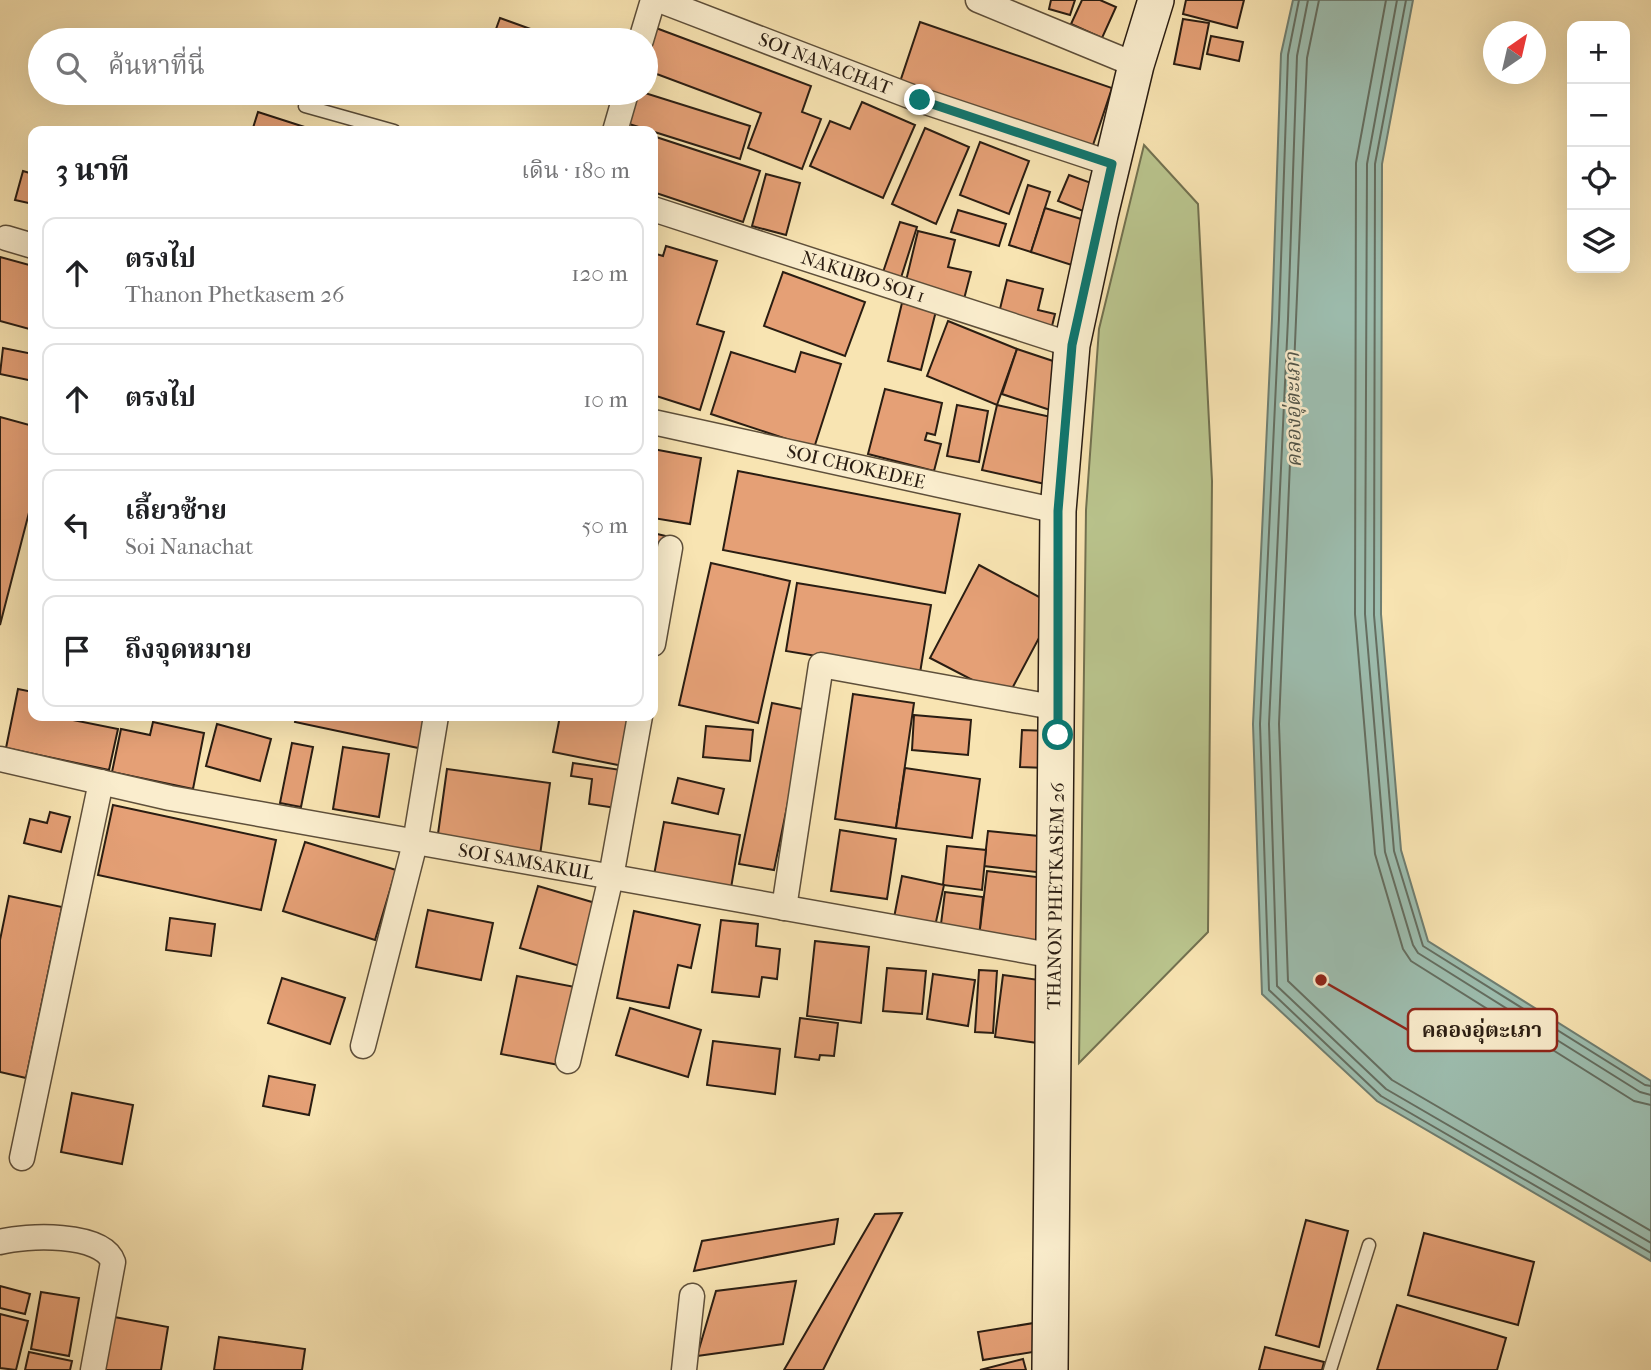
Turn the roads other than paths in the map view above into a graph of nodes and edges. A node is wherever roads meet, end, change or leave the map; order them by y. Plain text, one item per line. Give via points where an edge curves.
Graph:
1 (653, 0) edge
2 (659, 0) edge
3 (978, 0) edge
4 (1156, 0) edge
5 (645, 28) edge
6 (1136, 65) junction
7 (623, 105) edge
8 (305, 106) dead end
9 (376, 126) edge
10 (616, 126) edge
11 (1112, 164) junction
12 (658, 211) edge
13 (6, 238) dead end
14 (28, 245) edge
15 (1072, 345) junction
16 (658, 423) edge
17 (1058, 511) junction
18 (670, 548) dead end
19 (658, 616) edge
20 (1058, 708) junction
21 (435, 721) edge
22 (639, 721) edge
23 (0, 759) edge
24 (101, 782) junction
25 (415, 843) junction
26 (611, 877) junction
27 (784, 908) junction
28 (1055, 956) junction
29 (363, 1046) dead end
30 (568, 1061) dead end
31 (22, 1158) dead end
32 (0, 1242) edge
33 (1369, 1245) dead end
34 (692, 1296) dead end
35 (93, 1370) edge
36 (684, 1370) edge
37 (1050, 1370) edge
38 (1330, 1370) edge

1 - 5 street
2 - 11 street, SOI NANACHAT via 920,100
3 - 6 street
4 - 6 street, THANON PHETKASEM 26
6 - 11 street, THANON PHETKASEM 26
7 - 10 street
8 - 9 lane
11 - 15 street, THANON PHETKASEM 26
12 - 15 street, NAKUBO SOI 1
13 - 14 street
15 - 17 street, THANON PHETKASEM 26
16 - 17 street, SOI CHOKEDEE
17 - 20 street, THANON PHETKASEM 26
18 - 19 street
20 - 27 street via 821,665
20 - 28 street, THANON PHETKASEM 26
21 - 25 street
22 - 26 street
23 - 24 street, SOI SAMSAKUL
24 - 25 street, SOI SAMSAKUL
24 - 31 street
25 - 26 street, SOI SAMSAKUL
25 - 29 street
26 - 27 street, SOI SAMSAKUL
26 - 30 street
27 - 28 street, SOI SAMSAKUL
28 - 37 street, THANON PHETKASEM 26
32 - 35 street via 16,1237 80,1240 111,1255
33 - 38 lane
34 - 36 street

